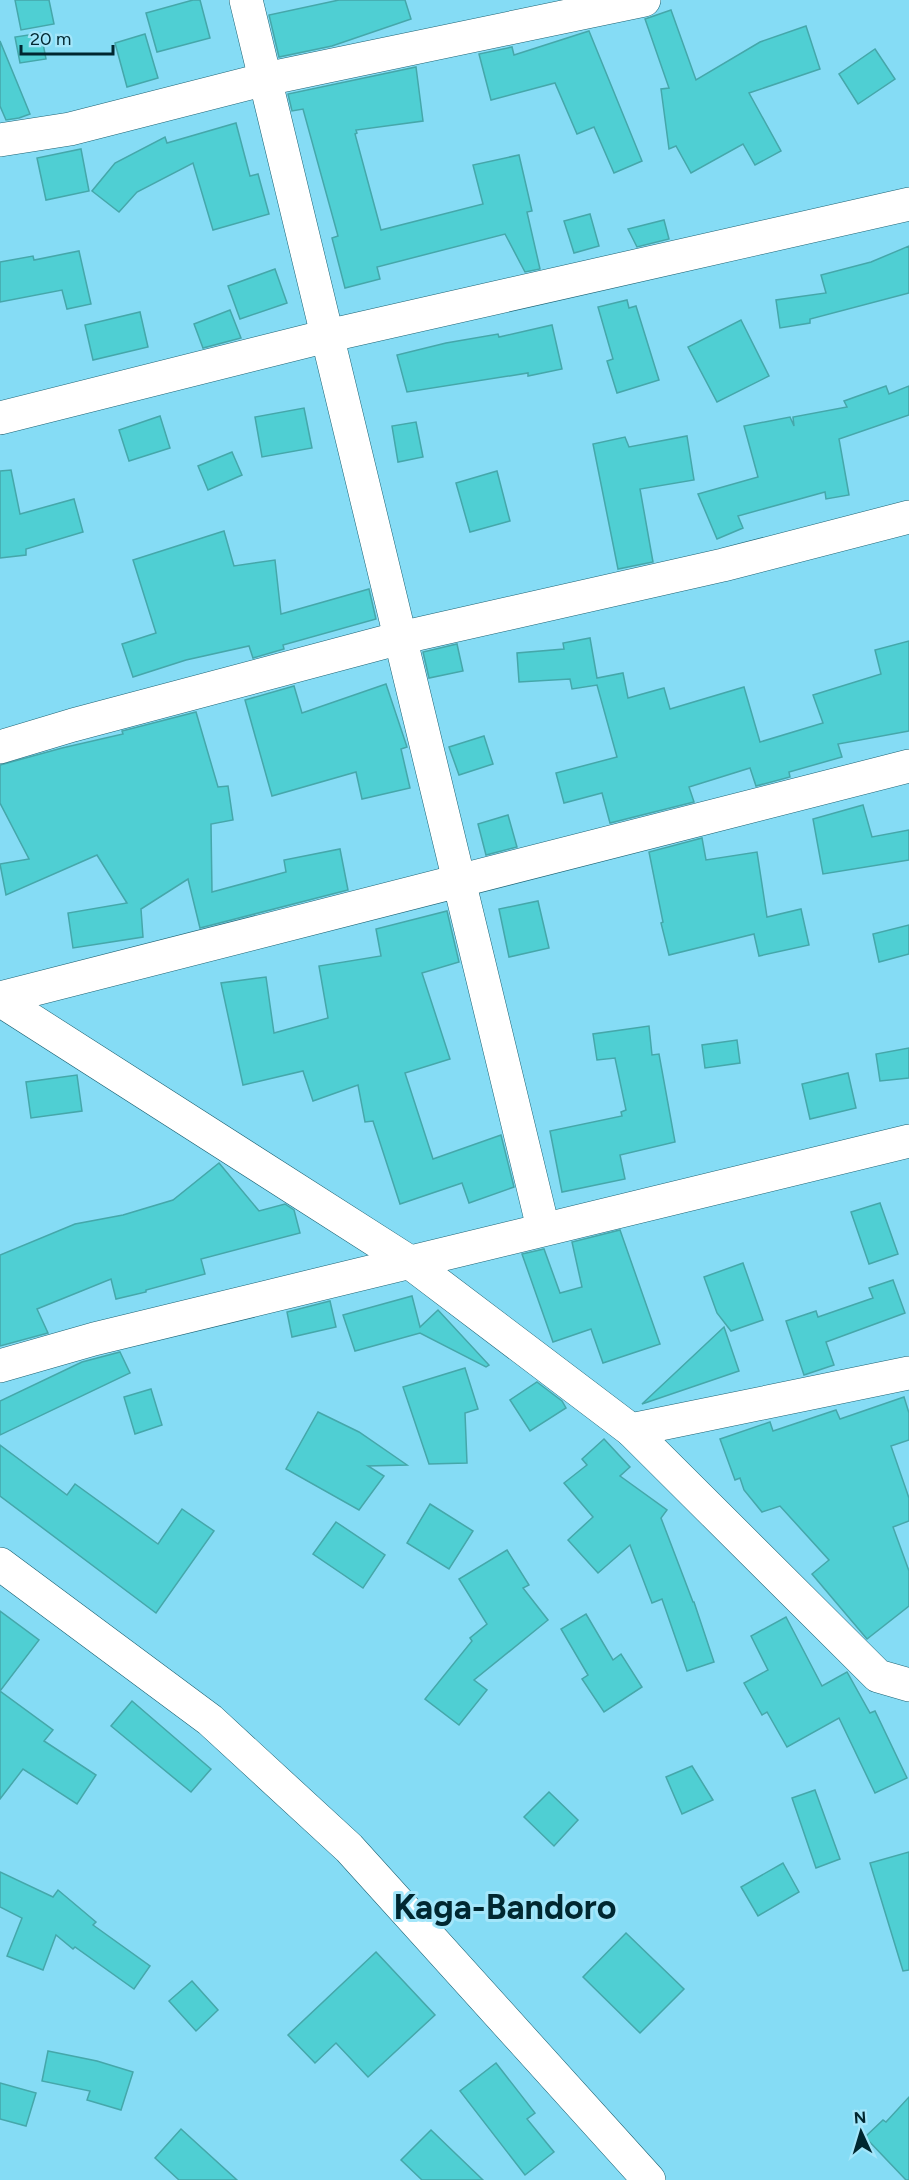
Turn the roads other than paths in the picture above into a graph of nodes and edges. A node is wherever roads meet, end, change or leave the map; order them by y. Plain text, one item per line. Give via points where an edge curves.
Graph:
1 (246, 0) edge
2 (644, 0) edge
3 (266, 80) junction
4 (0, 140) edge
5 (909, 204) edge
6 (327, 336) junction
7 (0, 418) edge
8 (909, 517) edge
9 (400, 638) junction
10 (0, 747) edge
11 (909, 766) edge
12 (459, 881) junction
13 (0, 999) edge
14 (909, 1141) edge
15 (543, 1228) junction
16 (408, 1261) junction
17 (0, 1366) edge
18 (909, 1373) edge
19 (631, 1430) junction
20 (0, 1564) edge
21 (878, 1676) junction
22 (909, 1685) edge
23 (909, 1705) edge
24 (649, 2180) edge

1 - 3 street
2 - 3 street
3 - 4 street via 70,129
3 - 6 street
5 - 6 street
6 - 7 street
6 - 9 street
8 - 9 street via 723,565
9 - 10 street
9 - 12 street
11 - 12 street
12 - 13 street
12 - 15 street
13 - 16 street
14 - 15 street
15 - 16 street
16 - 17 street via 94,1338
16 - 19 street
18 - 19 street
19 - 21 street
20 - 24 street via 210,1720 349,1848
21 - 22 street
21 - 23 street

